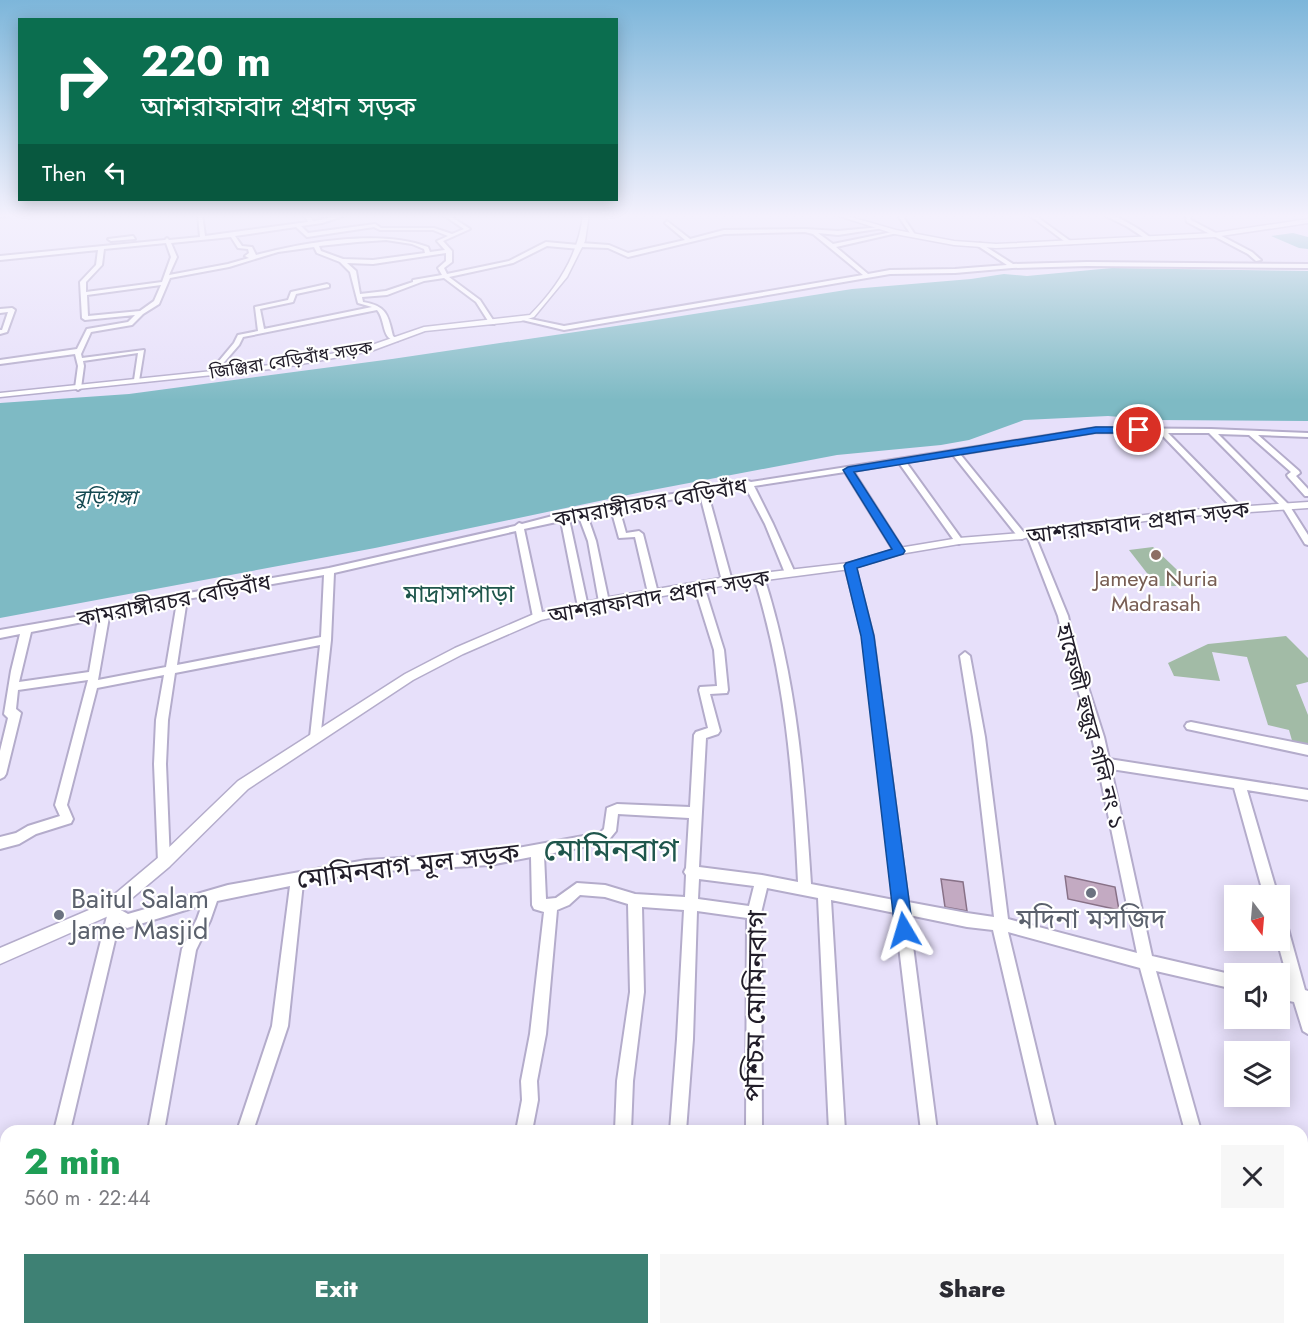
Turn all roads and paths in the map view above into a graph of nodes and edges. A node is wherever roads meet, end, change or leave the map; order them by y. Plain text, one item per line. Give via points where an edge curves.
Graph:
1 (88, 276) edge
2 (166, 276) edge
3 (171, 276) edge
4 (354, 276) edge
5 (443, 276) edge
6 (445, 276) edge
7 (564, 276) edge
8 (860, 276) edge
9 (422, 280) junction
10 (164, 282) junction
11 (327, 286) dead end
12 (355, 288) junction
13 (83, 294) junction
14 (358, 296) junction
15 (378, 308) junction
16 (0, 311) edge
17 (141, 313) junction
18 (521, 319) junction
19 (492, 323) junction
20 (0, 332) edge
21 (261, 332) junction
22 (394, 340) junction
23 (80, 351) junction
24 (79, 360) junction
25 (0, 362) edge
26 (211, 374) junction
27 (137, 380) junction
28 (78, 388) junction
29 (0, 395) edge
30 (1161, 430) junction
31 (1211, 431) junction
32 (1250, 432) junction
33 (1308, 435) edge
34 (956, 454) junction
35 (902, 462) junction
36 (848, 470) junction
37 (748, 483) junction
38 (703, 491) junction
39 (1308, 494) edge
40 (1308, 505) edge
41 (614, 506) junction
42 (1286, 507) junction
43 (1238, 509) junction
44 (582, 512) junction
45 (564, 516) junction
46 (519, 526) junction
47 (1026, 535) junction
48 (959, 541) junction
49 (1308, 542) edge
50 (899, 551) junction
51 (850, 566) junction
52 (329, 571) junction
53 (790, 573) junction
54 (759, 577) junction
55 (727, 581) junction
56 (699, 586) junction
57 (653, 593) junction
58 (183, 597) junction
59 (604, 602) junction
60 (583, 607) junction
61 (104, 615) junction
62 (538, 617) junction
63 (27, 628) junction
64 (0, 634) edge
65 (326, 640) junction
66 (965, 656) dead end
67 (171, 671) junction
68 (93, 680) junction
69 (13, 687) junction
70 (1191, 726) dead end
71 (316, 737) junction
72 (1308, 750) edge
73 (1104, 763) junction
74 (0, 769) edge
75 (1239, 784) junction
76 (1308, 795) edge
77 (695, 813) junction
78 (0, 843) edge
79 (537, 850) junction
80 (164, 862) junction
81 (691, 872) junction
82 (297, 879) junction
83 (762, 881) junction
84 (1268, 885) edge
85 (805, 889) junction
86 (824, 892) junction
87 (211, 897) junction
88 (635, 900) junction
89 (691, 904) junction
90 (551, 907) junction
91 (901, 908) junction
92 (111, 911) junction
93 (753, 913) junction
94 (1000, 924) junction
95 (1289, 951) edge
96 (0, 956) edge
97 (1146, 963) junction
98 (1224, 980) edge
99 (1304, 997) edge
100 (1308, 1026) edge
101 (63, 1125) edge
102 (157, 1125) edge
103 (247, 1125) edge
104 (525, 1125) edge
105 (623, 1125) edge
106 (678, 1125) edge
107 (754, 1125) edge
108 (837, 1125) edge
109 (928, 1125) edge
110 (1047, 1125) edge
111 (1191, 1125) edge

1 - 13 street via 83,282
2 - 10 street
3 - 10 street
4 - 12 street
5 - 9 street
6 - 19 street via 478,301
7 - 18 street, জিঞ্জিরা বেড়িবাঁধ সড়ক via 532,316
8 - 18 street via 564,328
9 - 12 street
9 - 14 street via 387,293
10 - 13 street
10 - 17 street via 160,301
11 - 21 street via 293,293 291,301 257,308
12 - 14 street
13 - 17 street via 85,318
14 - 15 street via 361,303
15 - 21 street
15 - 22 street
16 - 20 street via 12,310 4,332
17 - 23 street via 130,324 89,330
18 - 19 street, জিঞ্জিরা বেড়িবাঁধ সড়ক
19 - 22 street, জিঞ্জিরা বেড়িবাঁধ সড়ক via 424,329
21 - 26 street via 239,337
22 - 26 street, জিঞ্জিরা বেড়িবাঁধ সড়ক via 369,350
23 - 24 street
23 - 25 street
24 - 27 street via 142,351
24 - 28 street
26 - 27 street, জিঞ্জিরা বেড়িবাঁধ সড়ক
27 - 28 street, জিঞ্জিরা বেড়িবাঁধ সড়ক
28 - 29 street, জিঞ্জিরা বেড়িবাঁধ সড়ক
30 - 31 street, কামরাঙ্গীরচর বেড়িবাঁধ
30 - 34 street, কামরাঙ্গীরচর বেড়িবাঁধ via 1096,430
30 - 43 street
31 - 32 street, কামরাঙ্গীরচর বেড়িবাঁধ
31 - 42 street
32 - 33 street, কামরাঙ্গীরচর বেড়িবাঁধ
32 - 39 street via 1296,472 1291,475
34 - 35 street, কামরাঙ্গীরচর বেড়িবাঁধ
34 - 47 street, হাফেজী হুজুর গলি নং ১
35 - 36 street, কামরাঙ্গীরচর বেড়িবাঁধ
35 - 48 street
36 - 37 street, কামরাঙ্গীরচর বেড়িবাঁধ
36 - 50 street
37 - 38 street, কামরাঙ্গীরচর বেড়িবাঁধ
37 - 53 street
38 - 41 street, কামরাঙ্গীরচর বেড়িবাঁধ
38 - 55 street
40 - 42 street, আশরাফাবাদ প্রধান সড়ক
41 - 44 street, কামরাঙ্গীরচর বেড়িবাঁধ
41 - 57 street via 622,536 639,534
42 - 43 street, আশরাফাবাদ প্রধান সড়ক
42 - 49 street
43 - 47 street, আশরাফাবাদ প্রধান সড়ক
44 - 45 street, কামরাঙ্গীরচর বেড়িবাঁধ
44 - 59 street
45 - 46 street, কামরাঙ্গীরচর বেড়িবাঁধ
45 - 60 street
46 - 52 street, কামরাঙ্গীরচর বেড়িবাঁধ
46 - 62 street
47 - 48 street, আশরাফাবাদ প্রধান সড়ক
47 - 73 street, হাফেজী হুজুর গলি নং ১ via 1063,616
48 - 50 street, আশরাফাবাদ প্রধান সড়ক
50 - 51 street, আশরাফাবাদ প্রধান সড়ক
51 - 53 street, আশরাফাবাদ প্রধান সড়ক
51 - 91 street via 868,636
52 - 58 street, কামরাঙ্গীরচর বেড়িবাঁধ
52 - 65 street
53 - 54 street, আশরাফাবাদ প্রধান সড়ক
54 - 55 street, আশরাফাবাদ প্রধান সড়ক
54 - 85 street via 773,616 795,744
55 - 56 street, আশরাফাবাদ প্রধান সড়ক
56 - 57 street, আশরাফাবাদ প্রধান সড়ক
56 - 77 street via 720,650 723,690 704,690 714,731 700,735
57 - 59 street, আশরাফাবাদ প্রধান সড়ক
58 - 61 street, কামরাঙ্গীরচর বেড়িবাঁধ
58 - 67 street
59 - 60 street, আশরাফাবাদ প্রধান সড়ক
60 - 62 street, আশরাফাবাদ প্রধান সড়ক
61 - 63 street, কামরাঙ্গীরচর বেড়িবাঁধ
61 - 68 street
62 - 71 street, আশরাফাবাদ প্রধান সড়ক via 409,676
63 - 64 street, কামরাঙ্গীরচর বেড়িবাঁধ
63 - 69 street
65 - 67 street
65 - 71 street
66 - 94 street via 979,737
67 - 68 street
67 - 80 street via 162,720 160,764
68 - 69 street via 45,680
68 - 78 street via 61,805 67,819
69 - 74 street via 10,714 15,713
70 - 72 street
71 - 80 street, আশরাফাবাদ প্রধান সড়ক via 243,785
73 - 75 street
73 - 97 street, হাফেজী হুজুর গলি নং ১
75 - 76 street
75 - 84 street
77 - 79 street, মোমিনবাগ মূল সড়ক via 617,809 611,812 610,831 603,838
77 - 81 street
79 - 82 street, মোমিনবাগ মূল সড়ক via 490,859 366,866
79 - 90 street via 539,905
80 - 92 street, আশরাফাবাদ প্রধান সড়ক
81 - 83 street
81 - 89 street
82 - 87 street, মোমিনবাগ মূল সড়ক
82 - 103 street via 280,1026
83 - 85 street
83 - 93 street, পশ্চিম মোমিনবাগ
85 - 86 street
86 - 91 street
86 - 108 street
87 - 92 street, মোমিনবাগ মূল সড়ক via 126,921
87 - 102 street via 189,949
88 - 89 street
88 - 90 street via 606,891 577,889
88 - 105 street via 637,992
89 - 93 street
89 - 106 street
90 - 104 street
91 - 94 street
91 - 109 street
92 - 96 street, আশরাফাবাদ প্রধান সড়ক
92 - 101 street
93 - 107 street, পশ্চিম মোমিনবাগ
94 - 97 street
94 - 110 street
95 - 99 street
97 - 98 street
97 - 111 street, হাফেজী হুজুর গলি নং ১
99 - 100 street

